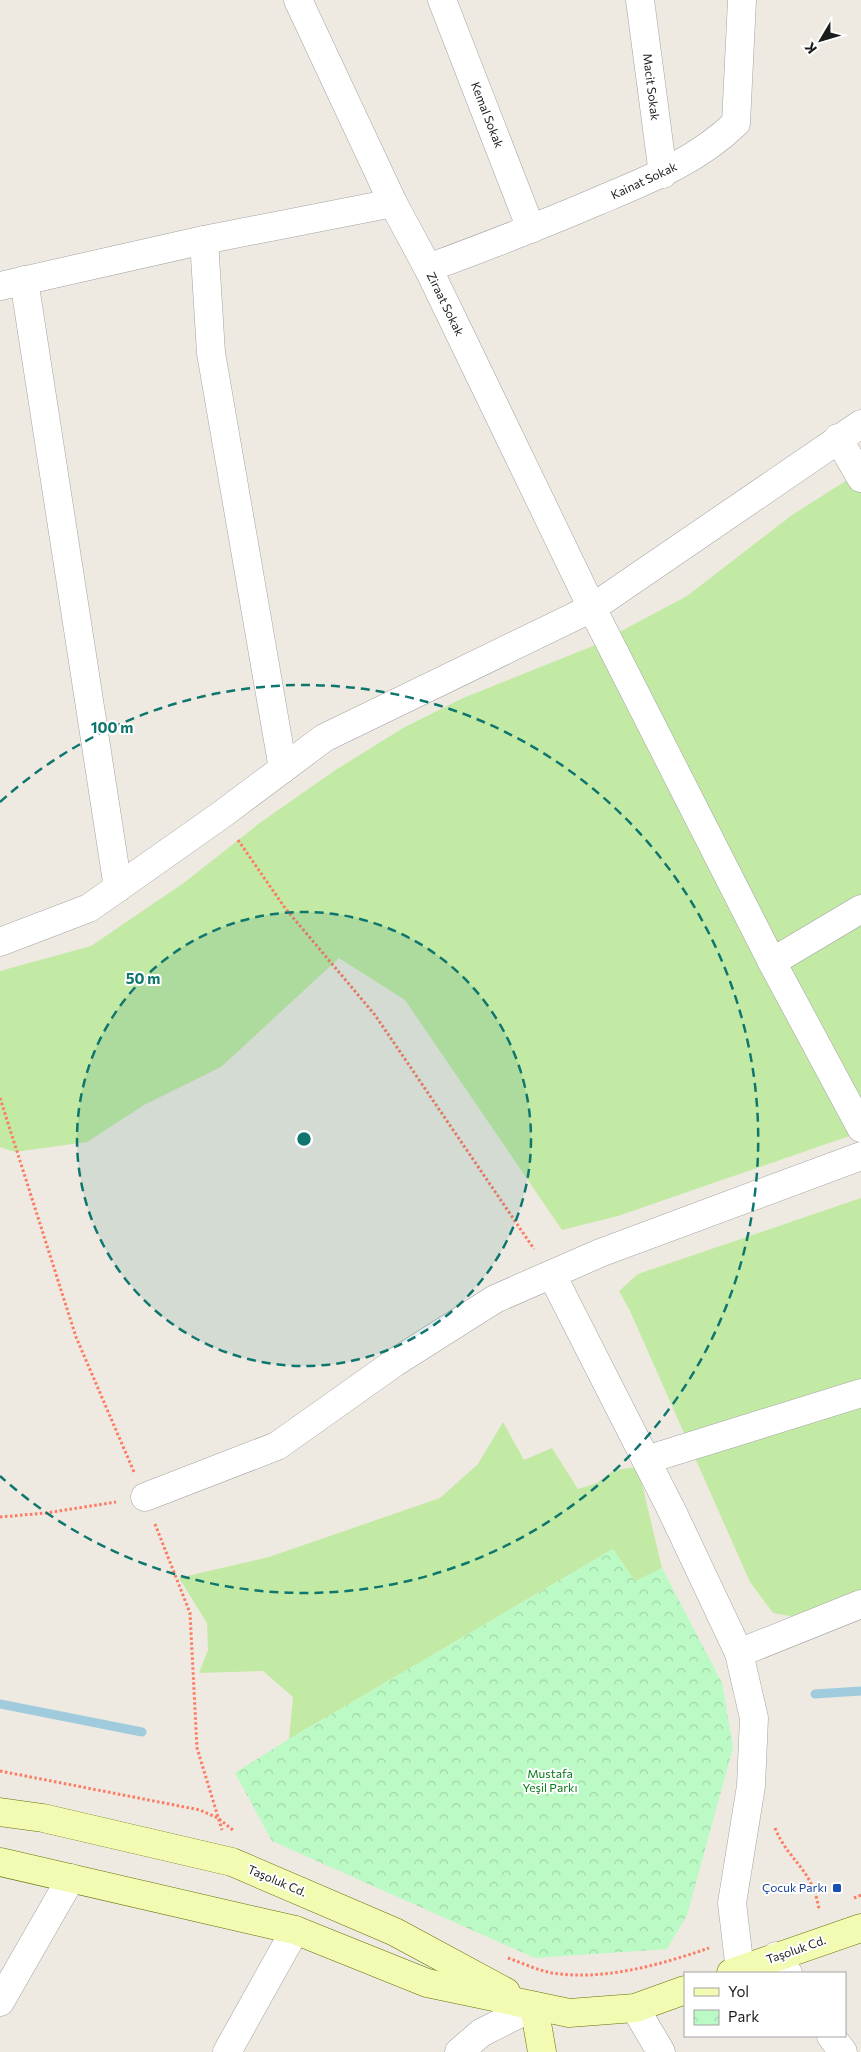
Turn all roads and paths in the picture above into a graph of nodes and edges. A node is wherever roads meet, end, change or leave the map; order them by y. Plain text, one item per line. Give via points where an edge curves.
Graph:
1 (298, 0) edge
2 (442, 0) edge
3 (640, 0) edge
4 (742, 0) edge
5 (663, 174) junction
6 (393, 203) junction
7 (531, 230) junction
8 (204, 240) junction
9 (428, 268) junction
10 (12, 283) edge
11 (861, 424) edge
12 (838, 438) junction
13 (861, 478) edge
14 (592, 608) junction
15 (283, 769) junction
16 (222, 815) junction
17 (118, 888) junction
18 (861, 909) edge
19 (0, 942) edge
20 (772, 962) junction
21 (0, 1098) edge
22 (861, 1128) edge
23 (861, 1156) edge
24 (552, 1275) junction
25 (861, 1393) edge
26 (646, 1460) junction
27 (145, 1497) junction
28 (0, 1517) edge
29 (861, 1604) edge
30 (739, 1653) junction
31 (0, 1772) edge
32 (200, 1810) dead end
33 (0, 1812) edge
34 (773, 1823) dead end
35 (0, 1862) edge
36 (232, 1862) junction
37 (71, 1878) junction
38 (819, 1909) dead end
39 (861, 1928) edge
40 (294, 1930) junction
41 (505, 1956) dead end
42 (673, 1961) dead end
43 (782, 1965) edge
44 (735, 1972) edge
45 (684, 1990) edge
46 (0, 2002) edge
47 (534, 2006) junction
48 (635, 2008) junction
49 (832, 2037) edge
50 (227, 2052) edge
51 (459, 2052) edge
52 (542, 2052) edge
53 (662, 2052) edge
54 (843, 2052) edge

1 - 6 street, Ziraat Sokak
2 - 7 street, Kemal Sokak
3 - 5 street, Macit Sokak
4 - 5 street, Kainat Sokak via 736,123 716,143
5 - 7 street, Kainat Sokak
6 - 8 street
6 - 9 street, Ziraat Sokak
7 - 9 street, Kainat Sokak
8 - 10 street
8 - 15 street via 211,353
9 - 14 street, Ziraat Sokak
10 - 17 street
11 - 12 street
12 - 13 street
12 - 14 street
14 - 15 street via 324,738
14 - 20 street, Ziraat Sokak
15 - 16 street
16 - 17 street
16 - 24 path via 285,908 375,1015
17 - 19 street via 89,908
18 - 20 street
20 - 22 street, Ziraat Sokak
21 - 27 path via 76,1337
23 - 24 street via 600,1253
24 - 26 street
24 - 27 street via 495,1299 394,1363 277,1446
25 - 26 street
26 - 30 street
27 - 28 path
27 - 36 path via 190,1613 197,1748
29 - 30 street
30 - 44 street via 754,1718 751,1786 732,1903
31 - 32 path
33 - 36 street, Taşoluk Cd. via 43,1818
34 - 38 path via 780,1840 808,1875 816,1891
35 - 37 street, Taşoluk Cd.
36 - 47 street, Taşoluk Cd. via 395,1932
37 - 40 street, Taşoluk Cd.
37 - 46 street
39 - 43 street, Taşoluk Cd.
40 - 47 street, Taşoluk Cd. via 427,1983
40 - 50 street
41 - 42 path via 551,1972 594,1975
43 - 44 street, Taşoluk Cd.
45 - 48 street, Taşoluk Cd.
47 - 48 street, Taşoluk Cd. via 569,2013
47 - 51 street via 481,2033
47 - 52 street
48 - 53 street
49 - 54 street

